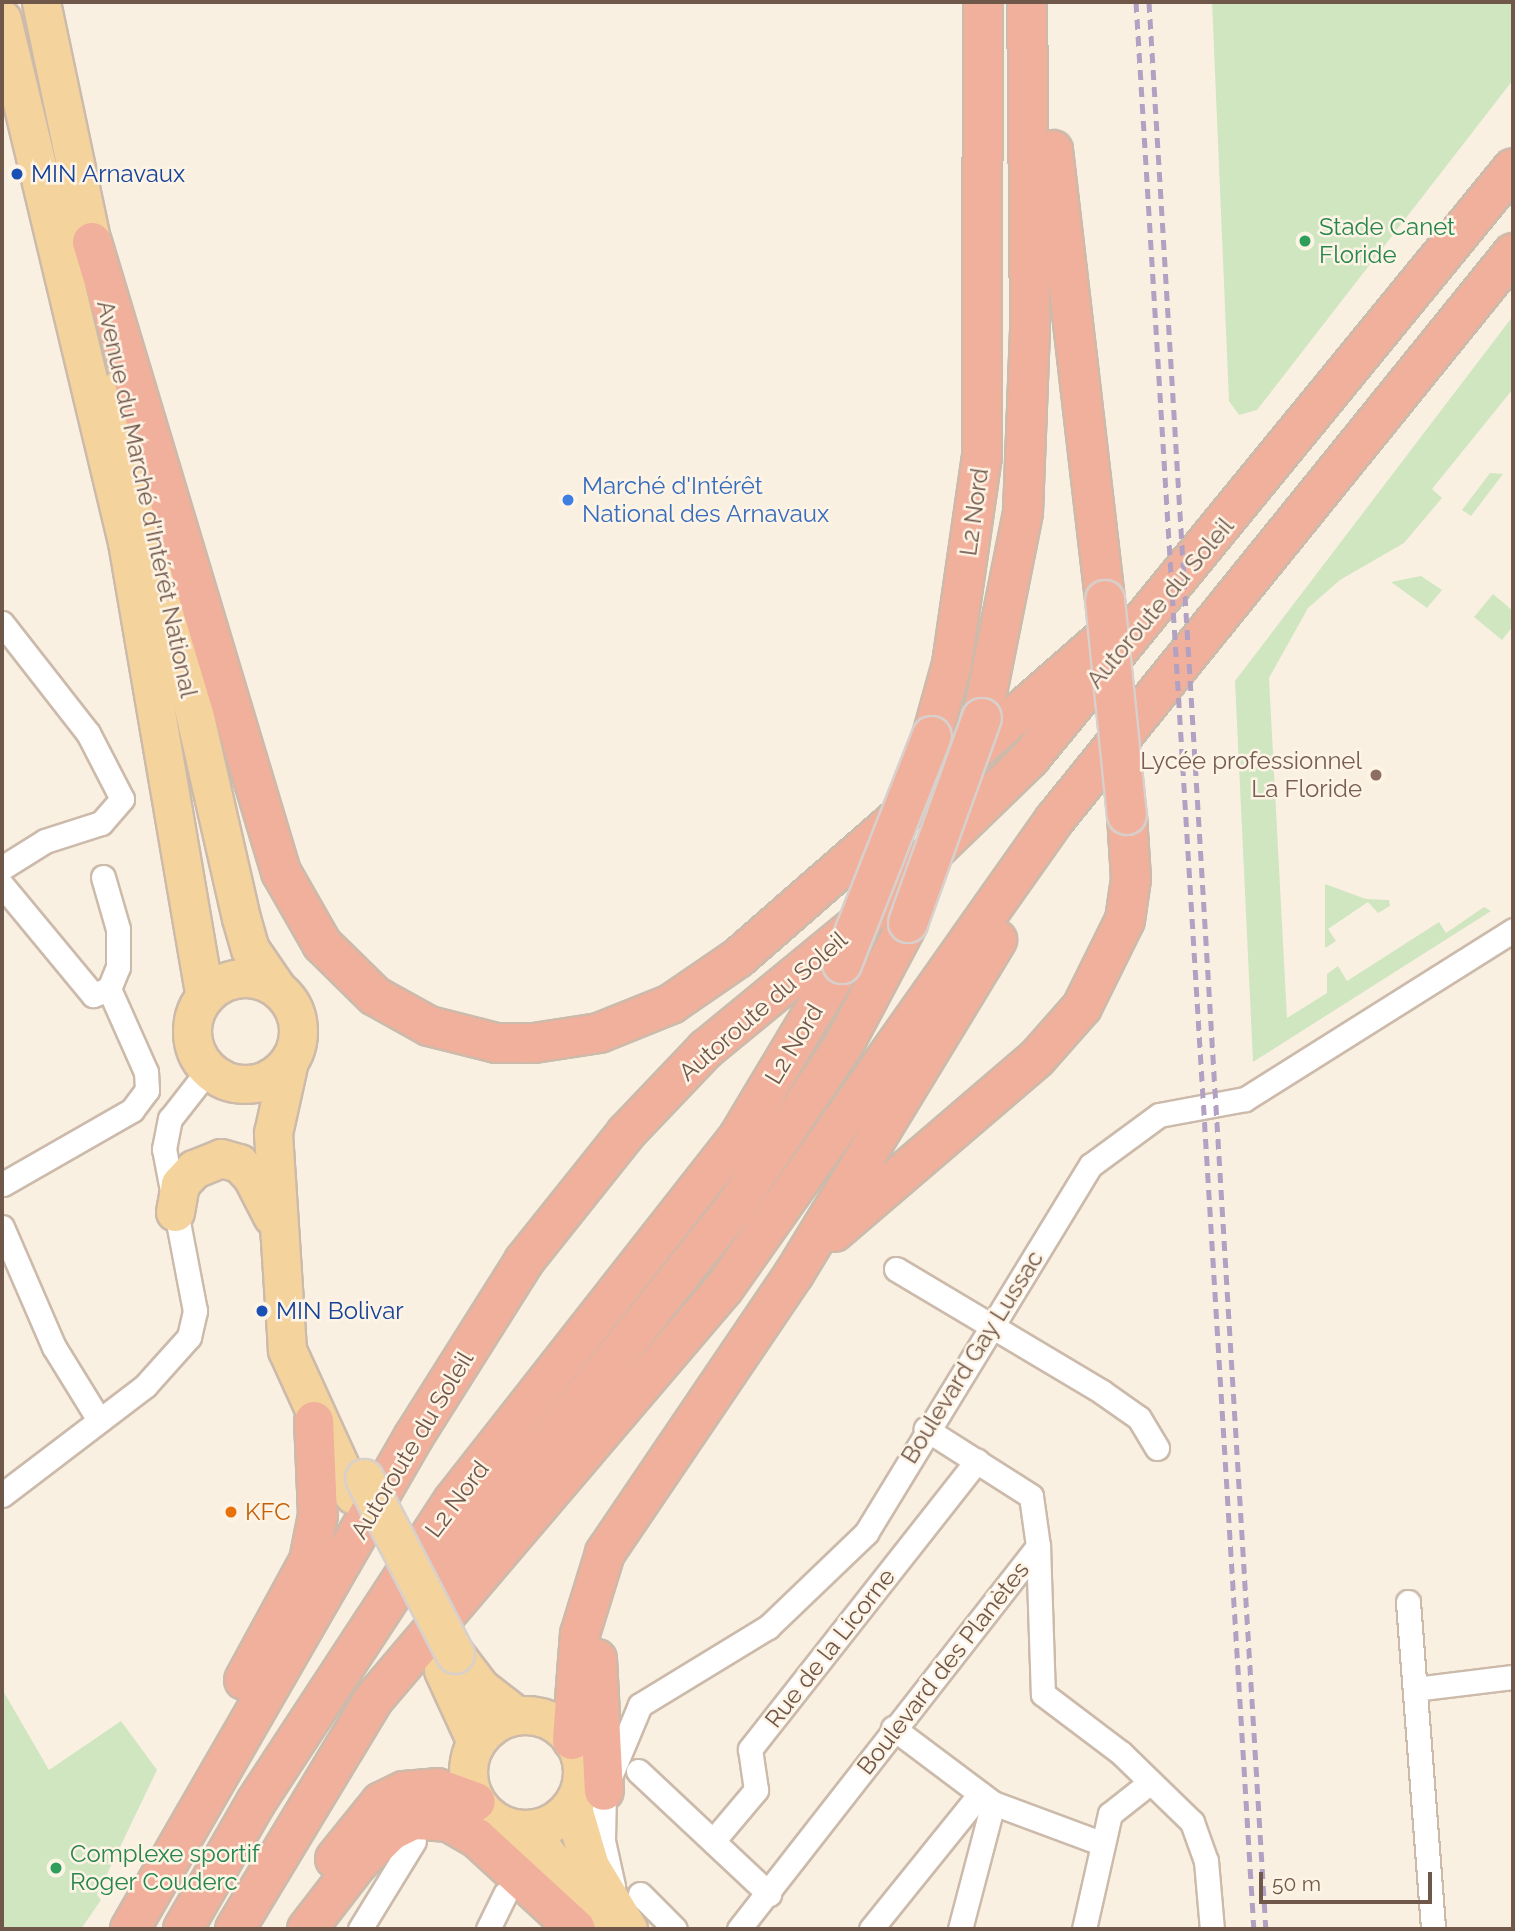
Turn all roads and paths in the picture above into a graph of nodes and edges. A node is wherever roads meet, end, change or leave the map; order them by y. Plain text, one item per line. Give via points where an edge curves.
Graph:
1 (41, 2) edge
2 (983, 2) edge
3 (1027, 2) edge
4 (1048, 2) edge
5 (2, 19) edge
6 (1513, 168) edge
7 (92, 242) junction
8 (1513, 253) edge
9 (1312, 504) junction
10 (1174, 588) junction
11 (2, 623) edge
12 (2, 868) edge
13 (103, 877) dead end
14 (2, 885) edge
15 (1513, 930) edge
16 (276, 987) junction
17 (109, 989) junction
18 (205, 996) junction
19 (289, 1062) junction
20 (209, 1069) junction
21 (242, 1084) junction
22 (272, 1133) junction
23 (3, 1184) edge
24 (175, 1212) junction
25 (2, 1227) edge
26 (278, 1229) junction
27 (896, 1269) dead end
28 (794, 1274) junction
29 (289, 1316) junction
30 (992, 1321) junction
31 (99, 1420) junction
32 (314, 1421) junction
33 (926, 1429) junction
34 (1157, 1448) dead end
35 (977, 1461) junction
36 (358, 1487) junction
37 (2, 1495) edge
38 (1038, 1546) junction
39 (590, 1601) junction
40 (1408, 1602) dead end
41 (449, 1662) junction
42 (1513, 1677) edge
43 (1415, 1689) junction
44 (373, 1700) junction
45 (516, 1715) junction
46 (893, 1728) junction
47 (572, 1740) junction
48 (476, 1742) junction
49 (638, 1772) dead end
50 (1148, 1784) junction
51 (588, 1798) junction
52 (987, 1798) junction
53 (475, 1802) junction
54 (519, 1830) junction
55 (414, 1841) dead end
56 (713, 1841) junction
57 (1103, 1844) junction
58 (505, 1894) dead end
59 (769, 1894) junction
60 (622, 1918) edge
61 (105, 1929) edge
62 (130, 1929) edge
63 (183, 1929) edge
64 (235, 1929) edge
65 (293, 1929) edge
66 (307, 1929) edge
67 (360, 1929) edge
68 (488, 1929) edge
69 (576, 1929) edge
70 (675, 1929) edge
71 (739, 1929) edge
72 (871, 1929) edge
73 (960, 1929) edge
74 (1084, 1929) edge
75 (1212, 1929) edge
76 (1433, 1929) edge

1 - 7 main road, Avenue du Marché d'Intérêt National
2 - 63 highway, L2 Nord, bridge via 982,457 952,664 932,736 842,964 739,1136 453,1501 263,1791
3 - 44 highway, L2 Nord, bridge via 1030,332 1023,512 982,718 908,923 843,1046 734,1208 465,1546
4 - 28 highway, bridge via 1055,199 1127,815 1131,879 1125,920 1082,1007 1037,1058 922,1150
5 - 18 main road, Avenue du Marché d'Intérêt National via 127,542
6 - 10 highway, Autoroute du Soleil
7 - 10 highway via 281,872 322,944 375,996 429,1026 496,1043 534,1043 599,1033 671,1004 738,958 1017,708
7 - 16 main road, Avenue du Marché d'Intérêt National via 241,918 250,948
8 - 9 highway
9 - 28 highway via 970,980
9 - 44 highway via 1055,819 724,1288
10 - 62 highway, Autoroute du Soleil via 990,800 862,921 706,1049 626,1133 524,1261 414,1436
11 - 12 street via 88,733 122,799 101,823 45,841
13 - 17 street via 118,929 118,967
14 - 17 street via 81,988 93,995
15 - 30 street, Boulevard Gay Lussac via 1245,1099 1159,1115 1091,1165
16 - 18 main road via 241,978
16 - 19 main road via 297,1022
17 - 23 street via 146,1072 146,1090 132,1110
18 - 20 main road via 192,1033
19 - 21 main road via 268,1078
19 - 22 main road
20 - 21 main road
20 - 24 street via 170,1119 164,1149
21 - 22 main road
22 - 26 main road
24 - 26 main road via 180,1184 194,1169 221,1158 252,1177
24 - 31 street via 195,1311 189,1337 145,1386
25 - 31 street via 54,1347
26 - 29 main road
27 - 30 street
28 - 39 highway via 611,1543
29 - 32 main road via 286,1350
29 - 36 main road
30 - 33 street, Boulevard Gay Lussac
30 - 34 street via 1139,1418
31 - 37 street
32 - 36 main road
32 - 61 highway via 318,1515 305,1570
33 - 35 street, Boulevard des Planètes
33 - 51 street, Boulevard Gay Lussac via 866,1533 838,1566 768,1628 640,1705
35 - 38 street, Boulevard des Planètes via 1031,1496
35 - 56 street, Rue de la Licorne via 750,1749 756,1790
36 - 41 main road
38 - 46 street, Boulevard des Planètes
38 - 50 street via 1043,1694 1121,1753
39 - 47 highway via 580,1634
39 - 51 highway
40 - 43 street
41 - 45 main road
41 - 48 main road
42 - 43 street
43 - 76 street
44 - 64 highway
45 - 47 main road via 548,1719
45 - 48 main road
46 - 52 street
46 - 59 street, Boulevard des Planètes
47 - 51 main road
48 - 53 main road via 467,1772
49 - 56 street
50 - 57 street via 1110,1814
50 - 75 street via 1201,1837
51 - 54 main road via 549,1825
51 - 60 main road via 590,1866
52 - 57 street
52 - 72 street
52 - 73 street
53 - 54 main road via 502,1825
53 - 65 highway via 438,1788 404,1791 381,1802 329,1867
54 - 60 main road
55 - 67 street
56 - 59 street
57 - 74 street
58 - 68 street
59 - 71 street, Boulevard des Planètes
60 - 70 street
66 - 69 highway via 358,1863 391,1831 414,1820 449,1822 477,1838

